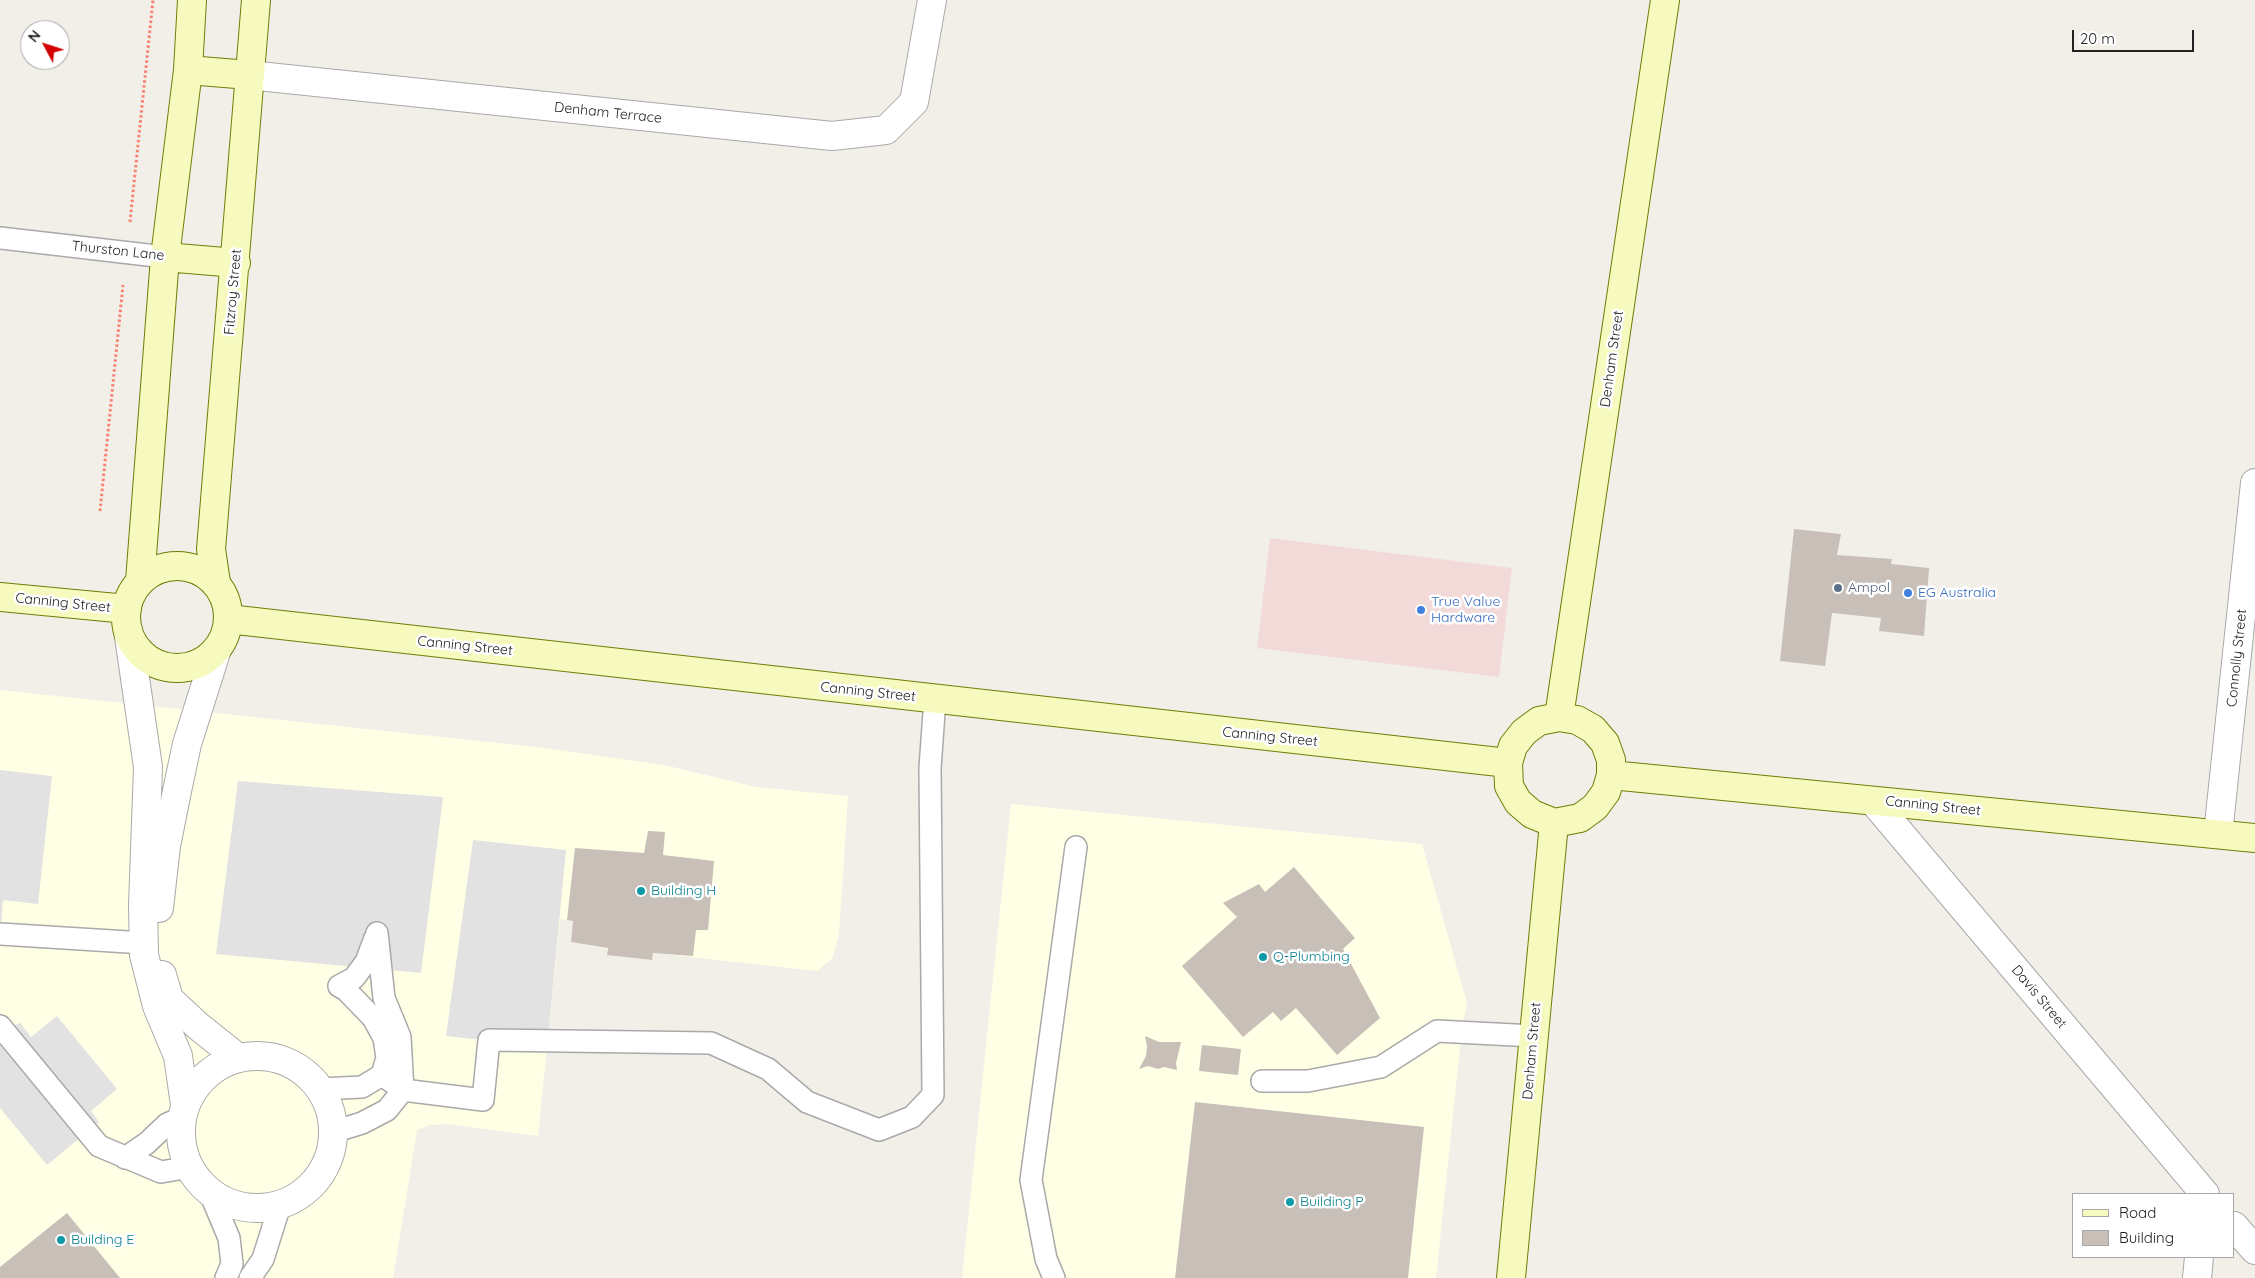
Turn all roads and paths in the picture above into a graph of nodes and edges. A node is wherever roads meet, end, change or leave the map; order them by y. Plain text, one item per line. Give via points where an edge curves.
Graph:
1 (192, 0) edge
2 (256, 0) edge
3 (932, 0) edge
4 (1665, 0) edge
5 (188, 70) junction
6 (248, 75) junction
7 (0, 238) edge
8 (164, 257) junction
9 (236, 263) junction
10 (2255, 483) edge
11 (140, 581) junction
12 (216, 583) junction
13 (0, 597) edge
14 (228, 619) junction
15 (127, 620) junction
16 (216, 649) junction
17 (935, 699) junction
18 (1559, 717) junction
19 (1508, 763) junction
20 (1611, 775) junction
21 (1873, 800) junction
22 (1554, 824) junction
23 (2218, 834) junction
24 (2255, 838) edge
25 (1076, 846) dead end
26 (0, 934) edge
27 (144, 943) junction
28 (0, 1026) edge
29 (1534, 1036) junction
30 (237, 1057) junction
31 (382, 1075) junction
32 (1262, 1081) dead end
33 (320, 1089) junction
34 (403, 1090) junction
35 (184, 1111) junction
36 (333, 1132) junction
37 (125, 1158) junction
38 (190, 1168) junction
39 (210, 1193) junction
40 (2204, 1193) edge
41 (280, 1205) junction
42 (2235, 1227) edge
43 (2255, 1250) edge
44 (2199, 1258) edge
45 (226, 1278) edge
46 (250, 1278) edge
47 (1054, 1278) edge
48 (1511, 1278) edge
49 (2197, 1278) edge

1 - 5 street
2 - 6 street, Fitzroy Street
3 - 6 street, Denham Terrace via 914,102 886,130 832,136
4 - 18 street, Denham Street
5 - 6 street, Denham Terrace
5 - 8 street
6 - 9 street, Fitzroy Street
7 - 8 lane, Thurston Lane
8 - 9 street, Thurston Lane
8 - 11 street
9 - 12 street, Fitzroy Street via 211,548
10 - 23 street, Connolly Street
11 - 12 street via 154,571 170,566 203,572
11 - 15 street via 132,594
12 - 14 street via 227,606
13 - 15 street, Canning Street
14 - 16 street
14 - 17 street, Canning Street
15 - 16 street via 132,642 142,655 157,664 173,668 190,666 204,660
15 - 27 street via 148,767
16 - 30 street via 187,744 166,846 158,915 158,964 169,999
17 - 19 street, Canning Street
17 - 34 lane via 930,768 933,1094 912,1117 878,1130 807,1102 768,1069 711,1043 488,1040 483,1100
18 - 19 street via 1539,721 1524,732 1512,746
18 - 20 street via 1577,720 1593,729 1611,760
19 - 22 street via 1509,786 1518,802 1532,814
20 - 21 street, Canning Street
20 - 22 street via 1606,792 1595,807 1580,818
21 - 23 street, Canning Street
21 - 40 street, Davis Street
22 - 29 street, Denham Street
23 - 24 street, Canning Street
25 - 47 lane via 1031,1180 1046,1259
26 - 27 lane
27 - 35 street via 157,1006 178,1056
28 - 37 lane via 99,1146
29 - 32 lane via 1437,1030 1381,1067 1308,1081
29 - 48 street, Denham Street
30 - 33 street via 264,1055 289,1061 311,1076
30 - 35 street via 215,1068 197,1084
31 - 33 lane via 362,1087
31 - 34 lane
31 - 34 lane via 387,1058 384,1038 373,1018 339,986 354,978 366,962 377,933 384,998 400,1037
33 - 36 street via 326,1097
34 - 36 lane via 387,1110 362,1123
35 - 37 lane
35 - 38 street via 180,1129
36 - 41 street via 332,1149 321,1173 304,1192
37 - 38 lane via 161,1172
38 - 39 street
39 - 41 street via 232,1204 256,1208
39 - 45 lane via 229,1238 232,1264
41 - 46 lane via 263,1259
42 - 43 street
44 - 49 street

